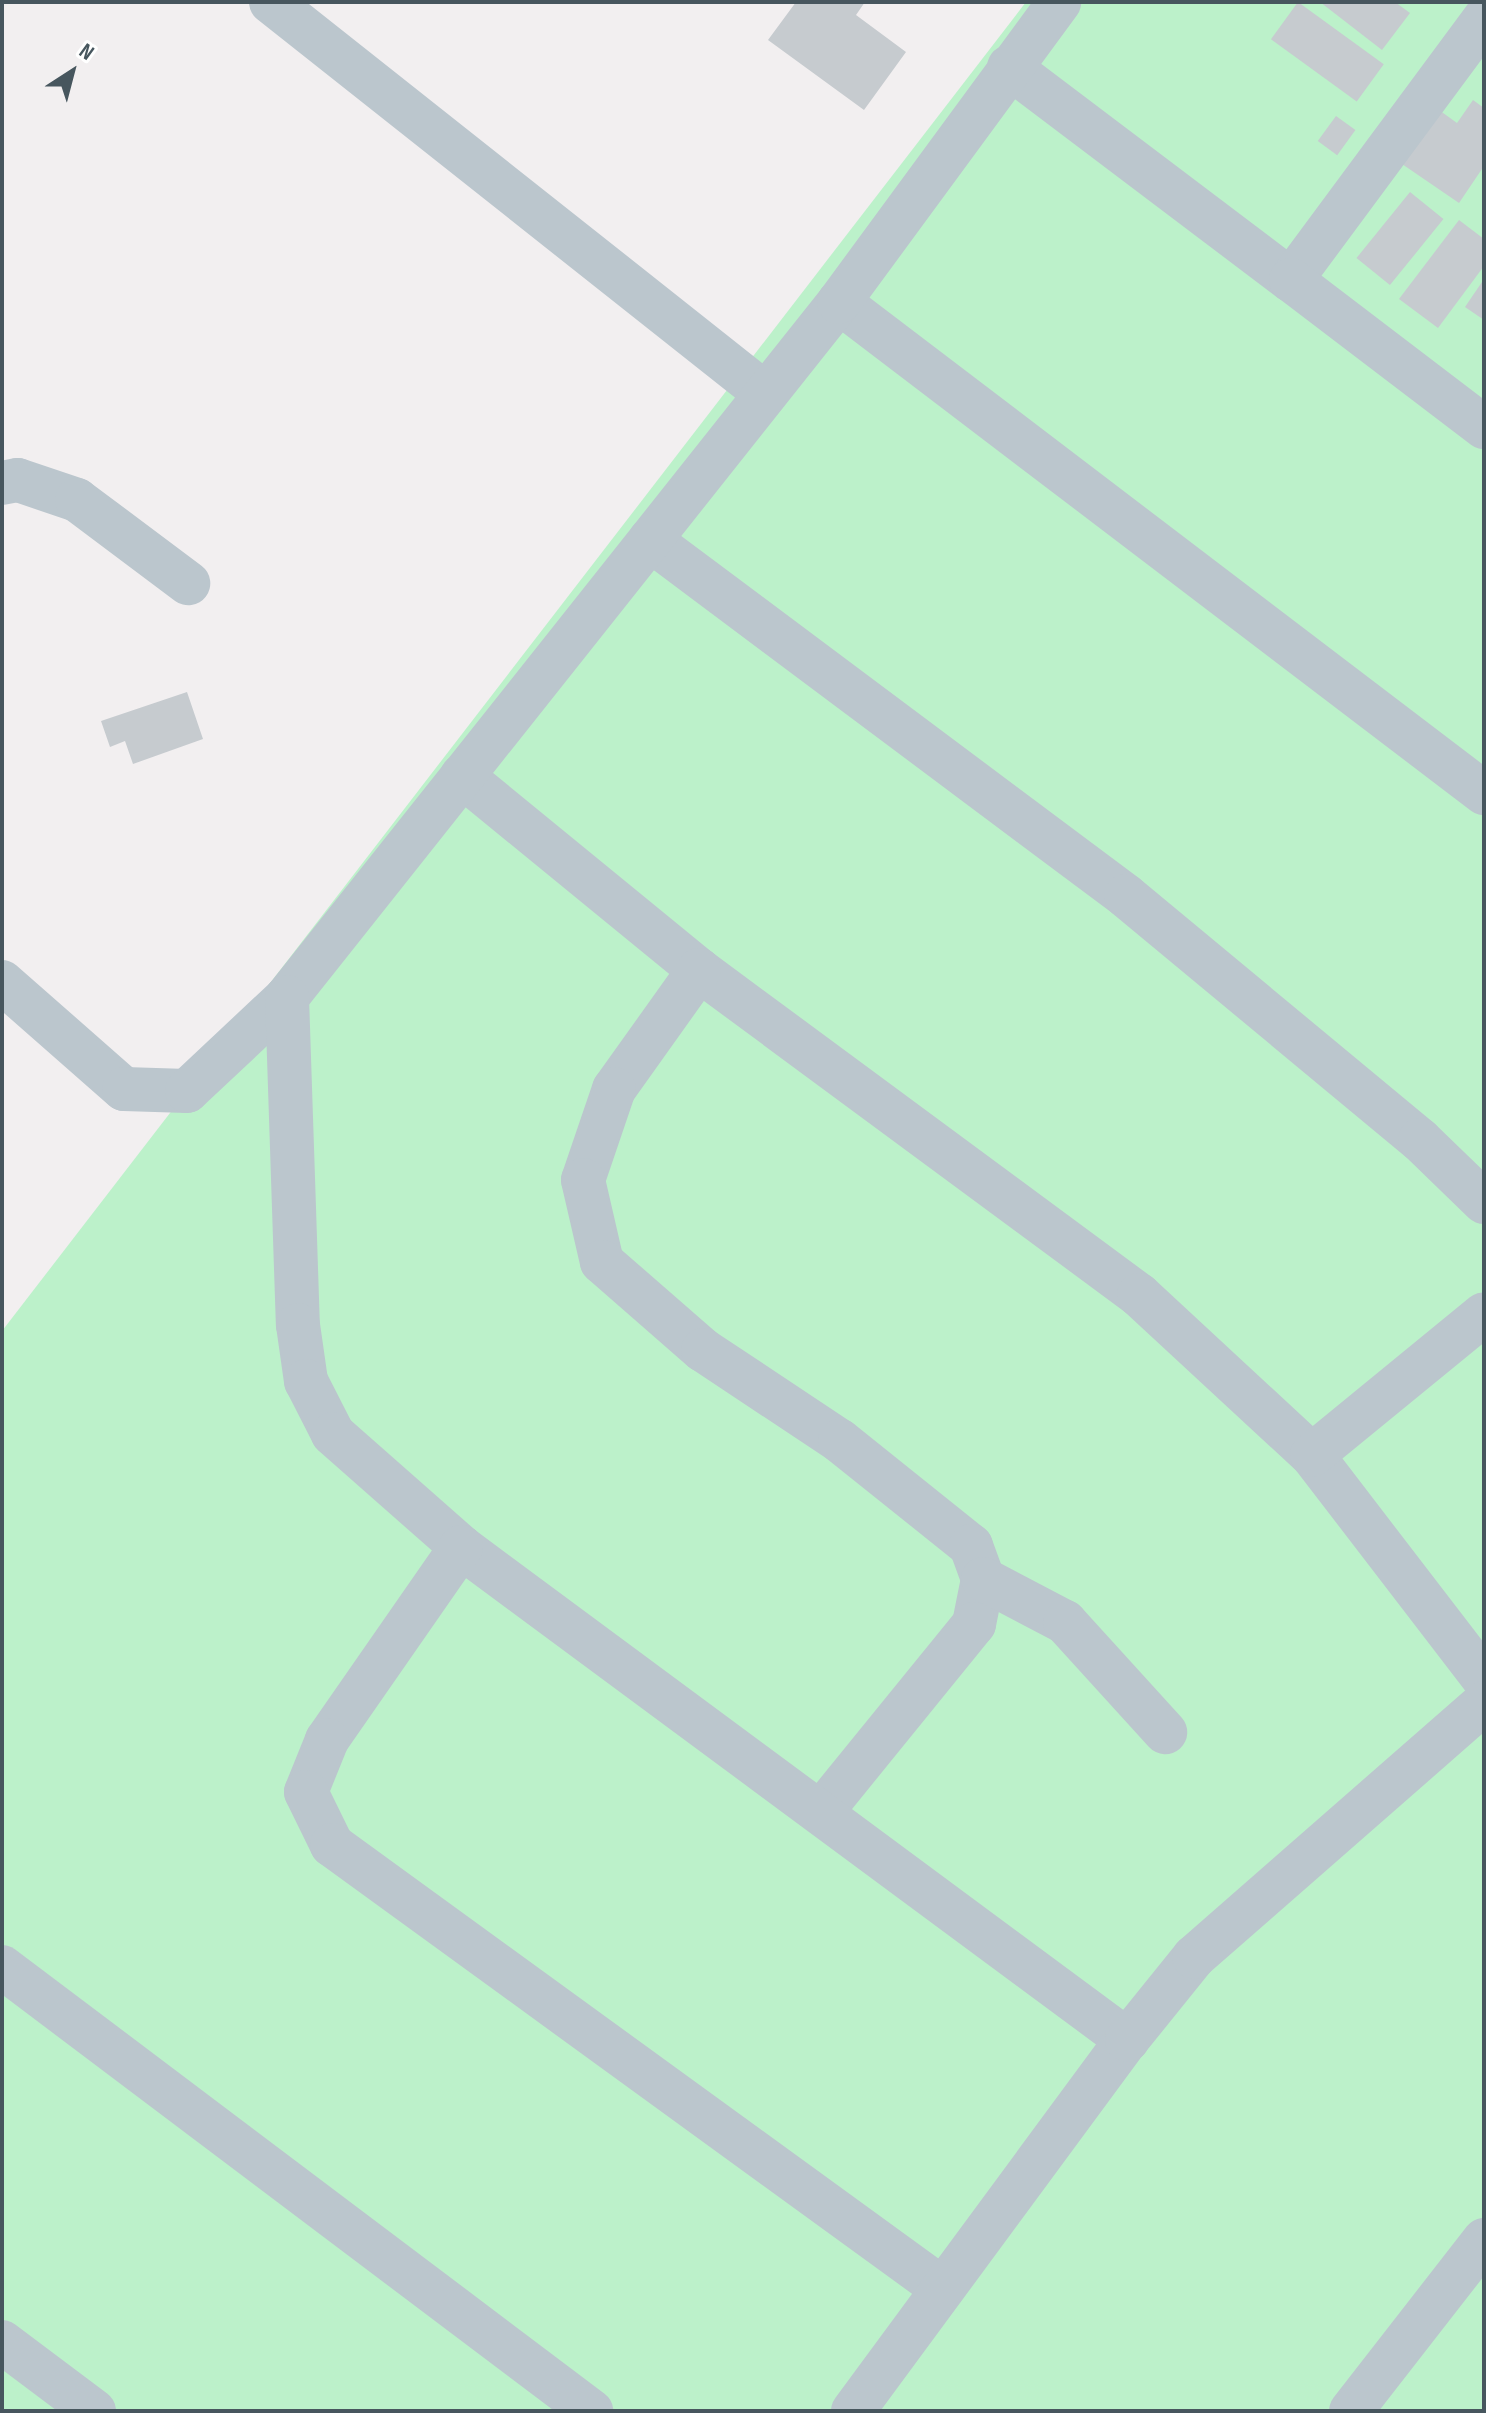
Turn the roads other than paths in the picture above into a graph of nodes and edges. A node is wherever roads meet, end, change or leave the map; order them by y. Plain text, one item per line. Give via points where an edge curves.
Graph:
1 (271, 2) edge
2 (1059, 2) edge
3 (1482, 28) edge
4 (1009, 67) junction
5 (1291, 280) junction
6 (839, 302) junction
7 (766, 394) junction
8 (1484, 427) edge
9 (2, 483) edge
10 (650, 540) junction
11 (188, 583) dead end
12 (462, 776) junction
13 (1484, 793) edge
14 (699, 970) junction
15 (2, 982) edge
16 (287, 997) junction
17 (1484, 1202) edge
18 (1484, 1314) edge
19 (1312, 1455) junction
20 (461, 1547) junction
21 (983, 1579) junction
22 (1484, 1679) edge
23 (1484, 1703) edge
24 (1165, 1732) dead end
25 (823, 1810) junction
26 (2, 1967) edge
27 (1127, 2040) junction
28 (1484, 2240) edge
29 (943, 2289) junction
30 (8, 2358) edge
31 (94, 2411) edge
32 (591, 2411) edge
33 (853, 2411) edge
34 (1351, 2411) edge

1 - 7 street
2 - 4 street
3 - 5 street
4 - 5 street
4 - 6 street
5 - 8 street
6 - 7 street
6 - 13 street
7 - 10 street
9 - 11 street via 18,480 77,500
10 - 12 street
10 - 17 street via 1126,896 1420,1140
12 - 14 street
12 - 16 street
14 - 19 street via 1139,1295
14 - 21 street via 614,1089 583,1180 602,1262 703,1350 840,1441 971,1546
15 - 16 street via 124,1089 187,1091
16 - 20 street via 298,1325 306,1381 333,1434
18 - 19 street
19 - 22 street
20 - 25 street
20 - 29 street via 327,1740 306,1792 332,1845
21 - 24 street via 1065,1622
21 - 25 street via 974,1624
23 - 27 street via 1194,1957
25 - 27 street
26 - 32 street
27 - 29 street
28 - 34 street
29 - 33 street
30 - 31 street

